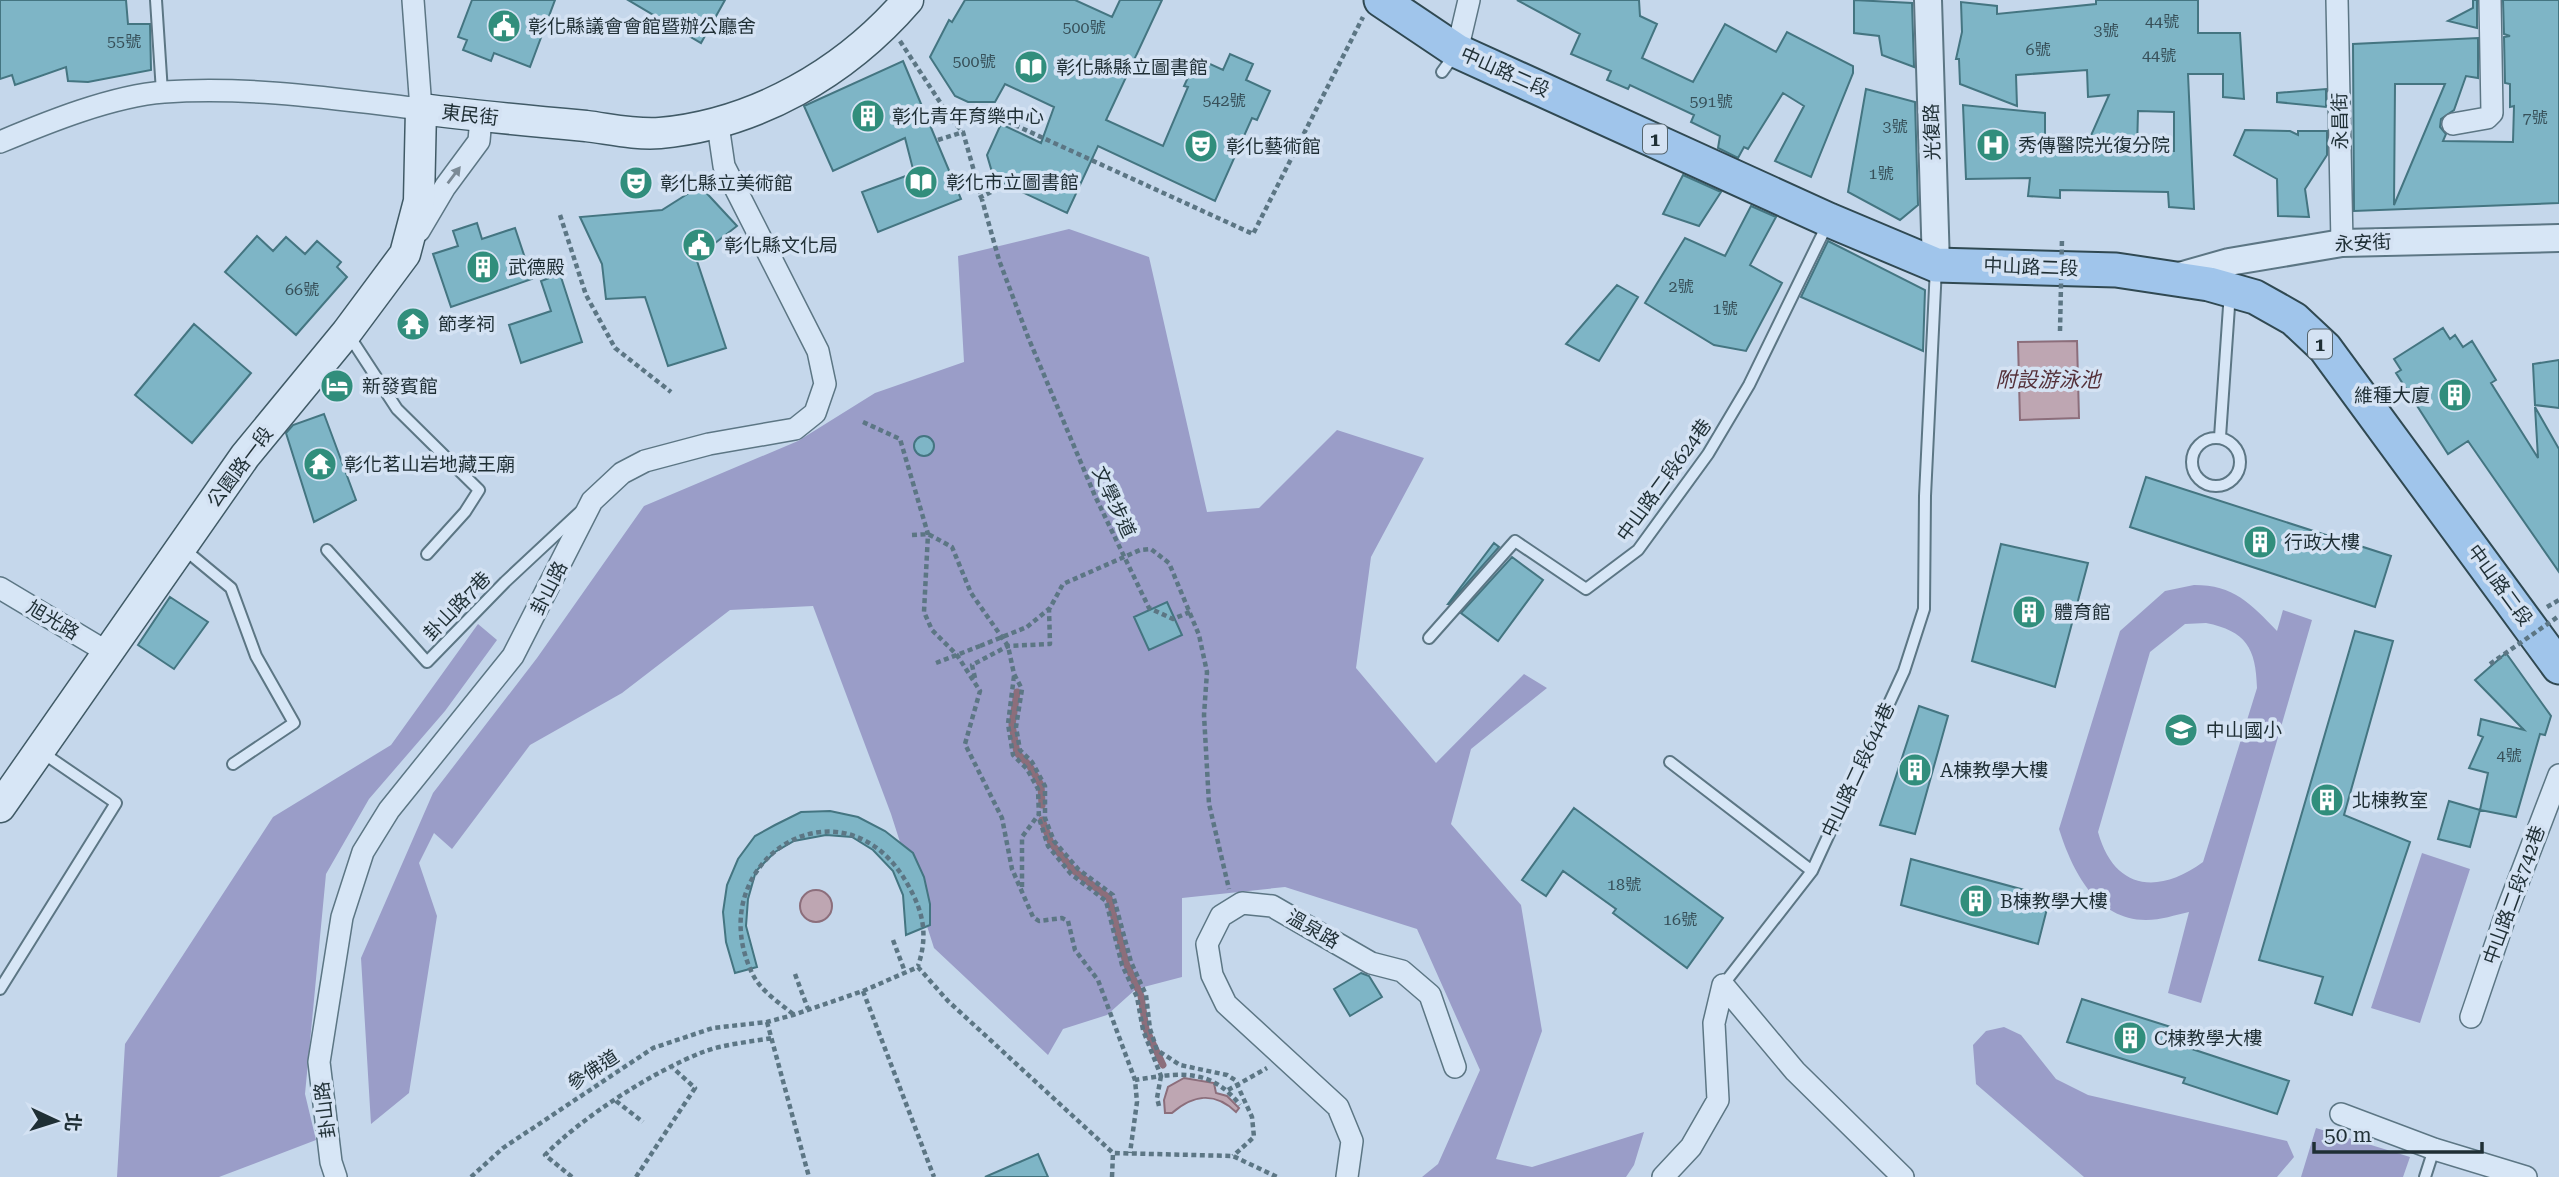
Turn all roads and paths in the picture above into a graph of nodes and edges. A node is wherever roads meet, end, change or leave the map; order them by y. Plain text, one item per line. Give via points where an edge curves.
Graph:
1 (156, 0) edge
2 (413, 0) edge
3 (908, 0) edge
4 (1469, 0) edge
5 (1928, 0) edge
6 (2337, 0) edge
7 (2490, 0) edge
8 (1374, 6) edge
9 (888, 23) junction
10 (1449, 62) junction
11 (162, 92) junction
12 (421, 109) junction
13 (481, 117) junction
14 (951, 119) junction
15 (718, 124) junction
16 (2453, 124) dead end
17 (963, 132) junction
18 (938, 140) dead end
19 (0, 142) edge
20 (1005, 185) dead end
21 (979, 198) junction
22 (560, 215) dead end
23 (1829, 220) junction
24 (2062, 238) dead end
25 (2559, 238) edge
26 (2342, 243) junction
27 (405, 254) junction
28 (1936, 265) junction
29 (2170, 278) junction
30 (2230, 290) junction
31 (2060, 331) dead end
32 (347, 332) junction
33 (671, 392) dead end
34 (863, 422) dead end
35 (2220, 438) junction
36 (592, 501) junction
37 (928, 534) junction
38 (912, 535) dead end
39 (181, 547) junction
40 (327, 550) dead end
41 (428, 554) dead end
42 (1125, 557) junction
43 (0, 588) edge
44 (1050, 608) junction
45 (1189, 612) junction
46 (2559, 617) edge
47 (1429, 638) dead end
48 (1008, 646) junction
49 (107, 652) junction
50 (957, 655) junction
51 (936, 663) dead end
52 (2490, 664) dead end
53 (2559, 667) edge
54 (1014, 674) junction
55 (975, 681) junction
56 (39, 750) junction
57 (1670, 762) dead end
58 (233, 764) dead end
59 (2559, 775) edge
60 (0, 807) edge
61 (1042, 814) junction
62 (1812, 871) junction
63 (1022, 891) junction
64 (1234, 908) junction
65 (893, 940) dead end
66 (918, 967) junction
67 (905, 972) junction
68 (795, 974) dead end
69 (1723, 985) junction
70 (0, 989) edge
71 (863, 991) junction
72 (808, 1009) junction
73 (793, 1014) junction
74 (2471, 1017) dead end
75 (767, 1022) junction
76 (772, 1038) junction
77 (1283, 1059) junction
78 (1455, 1067) dead end
79 (673, 1068) junction
80 (1206, 1074) junction
81 (1161, 1076) junction
82 (1135, 1080) junction
83 (1238, 1086) junction
84 (1228, 1090) junction
85 (616, 1101) junction
86 (1240, 1105) dead end
87 (1159, 1106) dead end
88 (2341, 1114) dead end
89 (643, 1122) dead end
90 (2434, 1149) junction
91 (1113, 1153) junction
92 (1130, 1153) junction
93 (1233, 1156) junction
94 (336, 1177) edge
95 (471, 1177) edge
96 (572, 1177) edge
97 (636, 1177) edge
98 (809, 1177) edge
99 (934, 1177) edge
100 (1112, 1177) edge
101 (1277, 1177) edge
102 (1347, 1177) edge
103 (1663, 1177) edge
104 (1903, 1177) edge
105 (2425, 1177) edge
106 (2526, 1177) edge

1 - 11 lane
2 - 12 street
3 - 9 main road, 東民街
4 - 10 street
5 - 28 street, 光復路
6 - 26 street, 永昌街
7 - 16 street via 2492,113
8 - 10 main road, 中山路二段 / 1
8 - 14 path via 1253,234 982,110
9 - 14 path, 文學步道
9 - 15 main road, 東民街 via 827,74
10 - 23 main road, 中山路二段 / 1
11 - 12 street, 東民街 via 254,90
11 - 19 street, 東民街 via 65,115
12 - 13 main road, 東民街
12 - 27 main road, 公園路一段 via 419,201
13 - 15 main road, 東民街 via 657,133
27 -> 13 street via 479,141
14 - 17 path, 文學步道
15 - 36 street, 卦山路 via 724,166 818,351 825,384 815,413 795,429 645,461 622,473
17 - 18 path
17 - 21 path, 文學步道
20 - 21 path
21 - 42 path, 文學步道 via 1043,375
22 - 33 path via 586,295 615,348
23 - 28 main road, 中山路二段 / 1
23 - 47 lane, 中山路二段624巷 via 1749,385 1708,454 1638,550 1586,589 1515,541
24 - 31 path, bridge
25 - 26 street, 永安街
26 - 29 street, 永安街 via 2229,262
27 - 32 main road, 公園路一段
28 - 29 main road, 中山路二段 / 1 via 2116,270
28 - 62 lane, 中山路二段644巷 via 1924,609 1904,671
29 - 30 main road, 中山路二段 / 1
30 - 35 lane
30 - 53 main road, 中山路二段 / 1 via 2255,297 2294,319 2325,348
32 - 39 main road, 公園路一段 via 245,456
32 - 41 lane via 397,410 479,490
34 - 37 path via 900,439
35 - 35 lane via 2199,445 2192,459 2195,474 2215,486 2230,482 2241,460 2234,445
36 - 40 lane, 卦山路7巷 via 427,662
36 - 94 street, 卦山路 via 513,656 389,810 363,852 342,917 319,1062
37 - 38 path
37 - 48 path via 951,547 971,593
37 - 50 path via 924,612 932,630
39 - 49 main road, 公園路一段
39 - 58 lane via 231,588 256,656 294,723
42 - 44 path via 1063,584
42 - 45 path via 1149,608 1173,619
42 - 45 path, 文學步道 via 1151,549 1169,563
43 - 49 street, 旭光路
44 - 48 path via 1050,644
44 - 50 path, bridge via 1027,627
45 - 64 path, 文學步道 via 1207,672 1204,715 1209,804
46 - 52 path, bridge
48 - 54 path
48 - 55 path via 972,665
49 - 56 main road, 公園路一段
50 - 51 path
50 - 55 path
54 - 61 path via 1008,724 1013,755 1038,789
54 - 61 path via 1022,689 1016,727 1020,750 1045,786
55 - 63 path via 980,691 965,744 1002,818 1012,869
56 - 60 main road, 公園路一段
56 - 70 lane via 116,803
57 - 62 lane
59 - 74 street, 中山路二段742巷
61 - 63 path via 1022,837
61 - 80 path via 1054,841 1078,869 1113,895 1131,962 1146,995 1157,1050 1171,1061
61 - 81 path via 1048,846 1071,874 1106,901 1122,965 1137,997 1143,1030
62 - 69 lane, 中山路二段644巷
63 - 82 path via 1039,921 1068,921 1075,950 1098,980
64 - 77 street via 1220,916 1207,944 1212,975 1226,1004
64 - 78 street, 溫泉路 via 1242,903 1272,906 1371,963 1402,971 1430,995
65 - 67 path
66 - 67 path
66 - 73 path via 924,948 919,902 892,861 858,836 811,832 776,850 756,869 741,909 741,932 751,972 762,989
66 - 91 path via 948,1001
67 - 71 path
68 - 72 path
69 - 103 street via 1714,1023 1718,1100 1691,1147
69 - 104 street via 1795,1070
71 - 72 path
71 - 99 path
72 - 73 path
73 - 75 path, 參佛道
75 - 76 path
75 - 95 path, 參佛道 via 713,1028 653,1048 503,1148
76 - 79 path via 704,1052
76 - 98 path
77 - 83 path
77 - 102 street via 1338,1107 1352,1141
79 - 85 path
79 - 97 path via 695,1088
80 - 81 path
80 - 83 path via 1227,1075
80 - 84 path
81 - 82 path
81 - 87 path
82 - 92 path
83 - 84 path
83 - 93 path via 1252,1117 1254,1137
84 - 86 path
85 - 89 path
85 - 96 path via 567,1132 545,1155
88 - 90 street
90 - 105 lane
90 - 106 street
91 - 92 path
91 - 100 path
92 - 93 path
93 - 101 path

